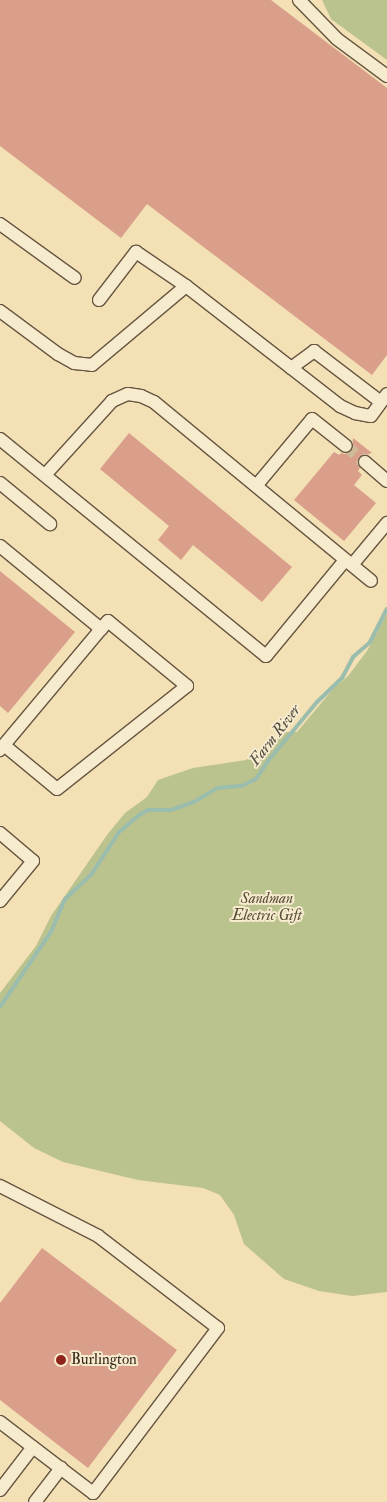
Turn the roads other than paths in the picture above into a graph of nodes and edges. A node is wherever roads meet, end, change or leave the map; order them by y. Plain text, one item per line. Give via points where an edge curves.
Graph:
1 (298, 0) edge
2 (387, 76) edge
3 (0, 224) edge
4 (75, 278) dead end
5 (186, 286) junction
6 (99, 300) dead end
7 (0, 311) edge
8 (291, 368) junction
9 (385, 403) edge
10 (0, 439) edge
11 (346, 446) tunnel mouth
12 (365, 462) tunnel mouth
13 (45, 475) junction
14 (387, 480) edge
15 (0, 483) edge
16 (256, 486) junction
17 (387, 523) edge
18 (50, 524) dead end
19 (0, 546) edge
20 (349, 562) junction
21 (371, 581) dead end
22 (101, 629) junction
23 (2, 748) edge
24 (0, 833) edge
25 (0, 901) edge
26 (0, 1186) edge
27 (0, 1422) edge
28 (33, 1447) junction
29 (60, 1468) junction
30 (0, 1490) edge
31 (90, 1498) edge
32 (35, 1502) edge

1 - 2 lane via 337,39
3 - 4 lane
5 - 6 lane via 136,252
5 - 7 lane via 92,365 74,363 58,354
5 - 8 lane
8 - 9 lane via 354,413 371,416
8 - 9 lane via 314,351
10 - 13 lane
11 - 16 lane via 312,419
12 - 14 lane
13 - 16 lane via 107,405 128,394 154,402
13 - 20 lane via 266,656
15 - 18 lane
16 - 20 lane
17 - 20 lane
19 - 22 lane
20 - 21 lane
22 - 23 lane
22 - 23 lane via 108,621 186,686 58,789
24 - 25 lane via 33,861
26 - 31 lane via 98,1236 218,1328
27 - 28 lane
28 - 29 lane
28 - 30 lane
29 - 31 lane
29 - 32 lane

